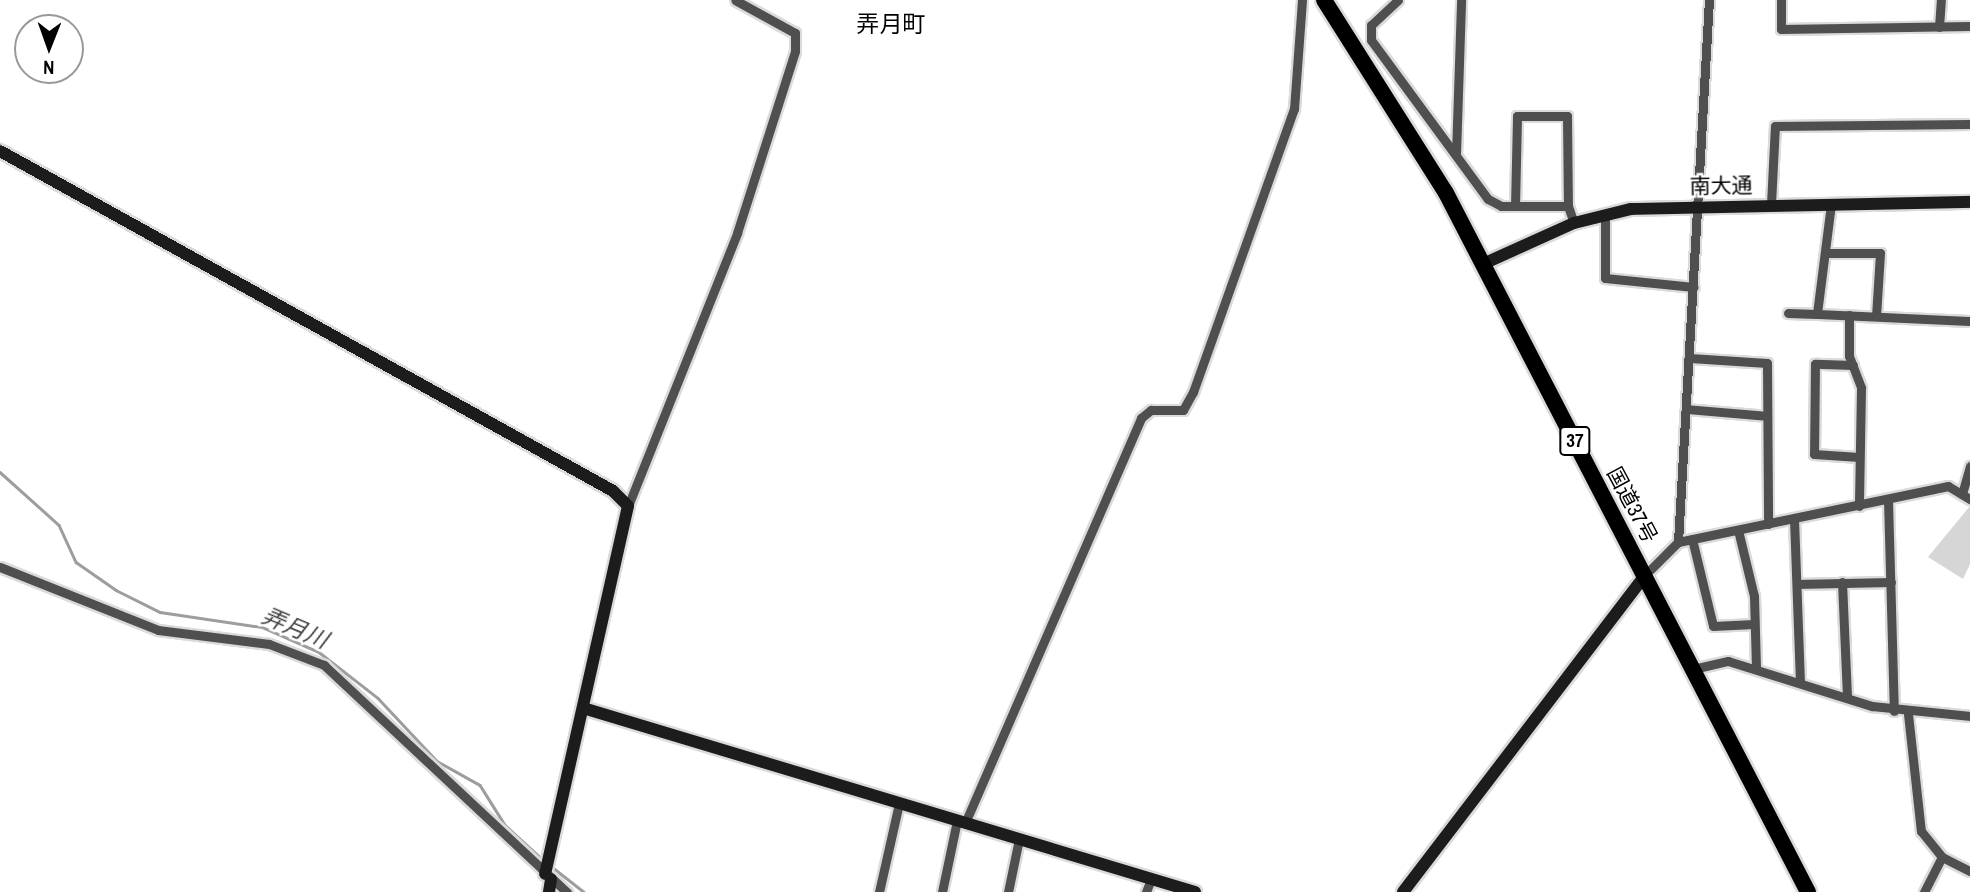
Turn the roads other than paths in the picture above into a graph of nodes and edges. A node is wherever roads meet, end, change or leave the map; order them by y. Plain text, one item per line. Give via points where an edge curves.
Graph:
1 (735, 0) edge
2 (1302, 0) edge
3 (1324, 0) edge
4 (1398, 0) edge
5 (1461, 0) edge
6 (1709, 0) edge
7 (1781, 0) edge
8 (1941, 0) edge
9 (1970, 26) edge
10 (1939, 27) junction
11 (1970, 124) edge
12 (0, 151) edge
13 (1455, 154) junction
14 (1970, 202) edge
15 (1771, 204) junction
16 (1831, 204) junction
17 (1699, 205) junction
18 (1515, 206) junction
19 (1568, 206) junction
20 (1605, 215) junction
21 (1574, 223) junction
22 (1825, 253) junction
23 (1483, 264) junction
24 (1694, 287) junction
25 (1788, 313) dead end
26 (1817, 314) junction
27 (1849, 315) junction
28 (1876, 316) junction
29 (1970, 321) edge
30 (1690, 358) junction
31 (1853, 365) junction
32 (1686, 409) junction
33 (1767, 415) junction
34 (1859, 457) junction
35 (1970, 466) edge
36 (1966, 496) edge
37 (1888, 499) junction
38 (628, 506) junction
39 (1858, 506) junction
40 (1794, 519) junction
41 (1768, 524) junction
42 (1738, 530) junction
43 (1692, 539) junction
44 (1678, 542) junction
45 (0, 567) edge
46 (1646, 574) junction
47 (1842, 582) junction
48 (1891, 582) junction
49 (1797, 584) junction
50 (1754, 624) junction
51 (1756, 667) junction
52 (1693, 668) junction
53 (1800, 682) junction
54 (1847, 698) junction
55 (583, 708) junction
56 (1894, 711) junction
57 (1908, 714) junction
58 (1970, 716) edge
59 (899, 803) junction
60 (961, 822) junction
61 (1019, 839) junction
62 (1942, 857) junction
63 (1970, 871) edge
64 (1151, 879) junction
65 (549, 882) edge
66 (567, 892) edge
67 (879, 892) edge
68 (942, 892) edge
69 (1008, 892) edge
70 (1146, 892) edge
71 (1195, 892) edge
72 (1403, 892) edge
73 (1808, 892) edge
74 (1924, 892) edge

1 - 38 street via 795,33 795,51 737,233
2 - 60 street via 1294,109 1193,392 1183,411 1151,410 1141,418
3 - 23 highway, 国道37号 / 37 via 1388,92
4 - 13 street via 1371,26 1371,40
5 - 13 street
6 - 17 street
7 - 10 street via 1781,29
8 - 10 street
9 - 10 street
11 - 15 street via 1775,126
12 - 38 street via 613,491
13 - 18 street via 1488,198
14 - 16 street, 南大通
15 - 16 street, 南大通
15 - 17 street, 南大通
16 - 22 street
17 - 20 street, 南大通
17 - 24 street
18 - 19 street
18 - 19 street via 1517,116 1567,116
19 - 21 street
20 - 21 street, 南大通
20 - 24 street via 1605,278
21 - 23 street, 南大通
22 - 26 street
22 - 28 street via 1881,253
23 - 46 highway, 国道37号 / 37
24 - 30 street
25 - 26 street
26 - 27 street
27 - 28 street
27 - 31 street
28 - 29 street
30 - 32 street
30 - 33 street via 1767,363
31 - 34 street via 1861,388
31 - 34 street via 1815,364 1814,454
32 - 33 street
32 - 44 street
33 - 41 street
34 - 39 street
35 - 36 street
36 - 37 street via 1948,486
37 - 39 street
37 - 48 street
38 - 55 street
39 - 40 street
40 - 41 street
40 - 49 street
41 - 42 street
42 - 43 street
42 - 50 street
43 - 44 street
43 - 50 street via 1713,626
44 - 46 street
45 - 65 street via 158,630 269,644 324,664
46 - 52 highway, 国道37号 / 37
46 - 72 street
47 - 48 street
47 - 49 street
47 - 54 street
48 - 56 street
49 - 53 street
50 - 51 street
51 - 52 street via 1714,660
51 - 53 street
52 - 73 highway, 国道37号 / 37
53 - 54 street
54 - 56 street
55 - 59 street
55 - 65 street
56 - 57 street
57 - 58 street
57 - 62 street via 1921,831
59 - 60 street
59 - 67 street
60 - 61 street
60 - 68 street
61 - 64 street
61 - 69 street
62 - 63 street
62 - 74 street
64 - 70 street
64 - 71 street
65 - 66 street

